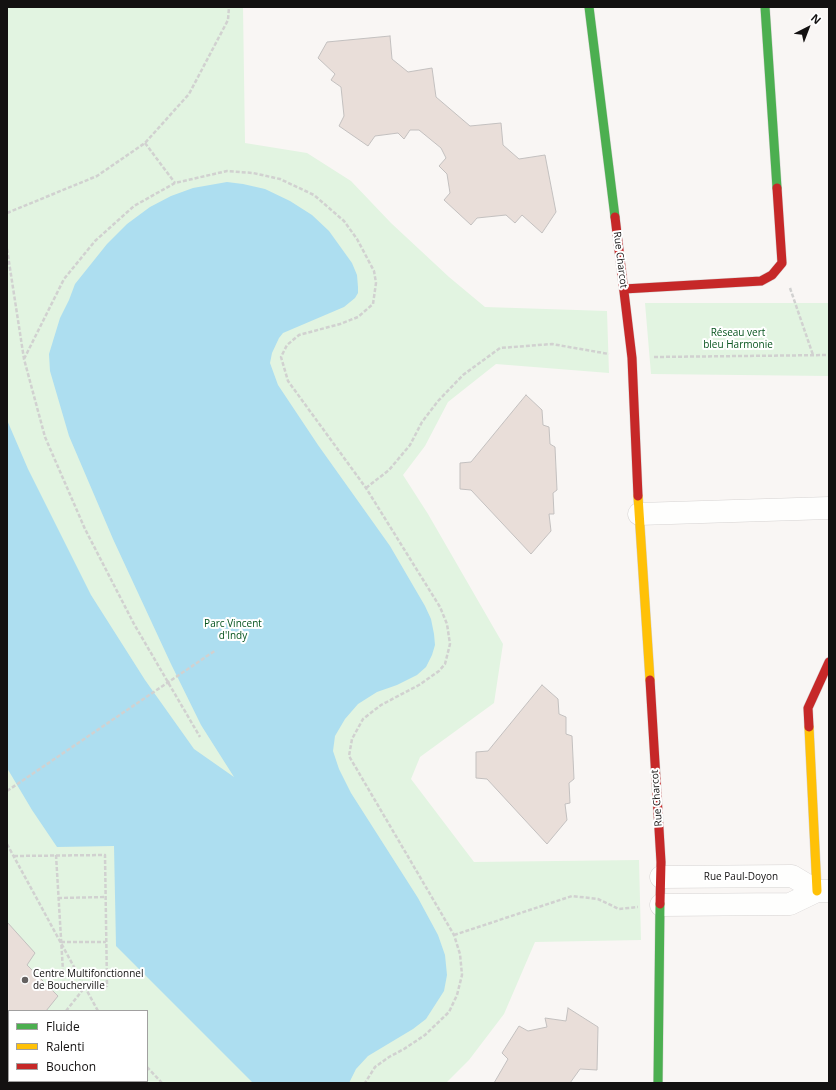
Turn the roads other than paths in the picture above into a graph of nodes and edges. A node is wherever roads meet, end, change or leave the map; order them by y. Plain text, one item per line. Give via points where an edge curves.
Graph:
1 (589, 7) edge
2 (765, 7) edge
3 (624, 289) junction
4 (829, 508) edge
5 (639, 514) junction
6 (829, 662) edge
7 (661, 877) junction
8 (823, 891) edge
9 (661, 905) junction
10 (658, 1083) edge

1 - 3 street, Rue Charcot
2 - 3 street via 782,263 772,275 761,282
3 - 5 street, Rue Charcot via 632,358
4 - 5 street
5 - 7 street, Rue Charcot
6 - 8 street via 808,708
7 - 8 street, Rue Paul-Doyon via 792,876
7 - 9 street, Rue Charcot
8 - 9 street via 790,904
9 - 10 street, Rue Charcot

